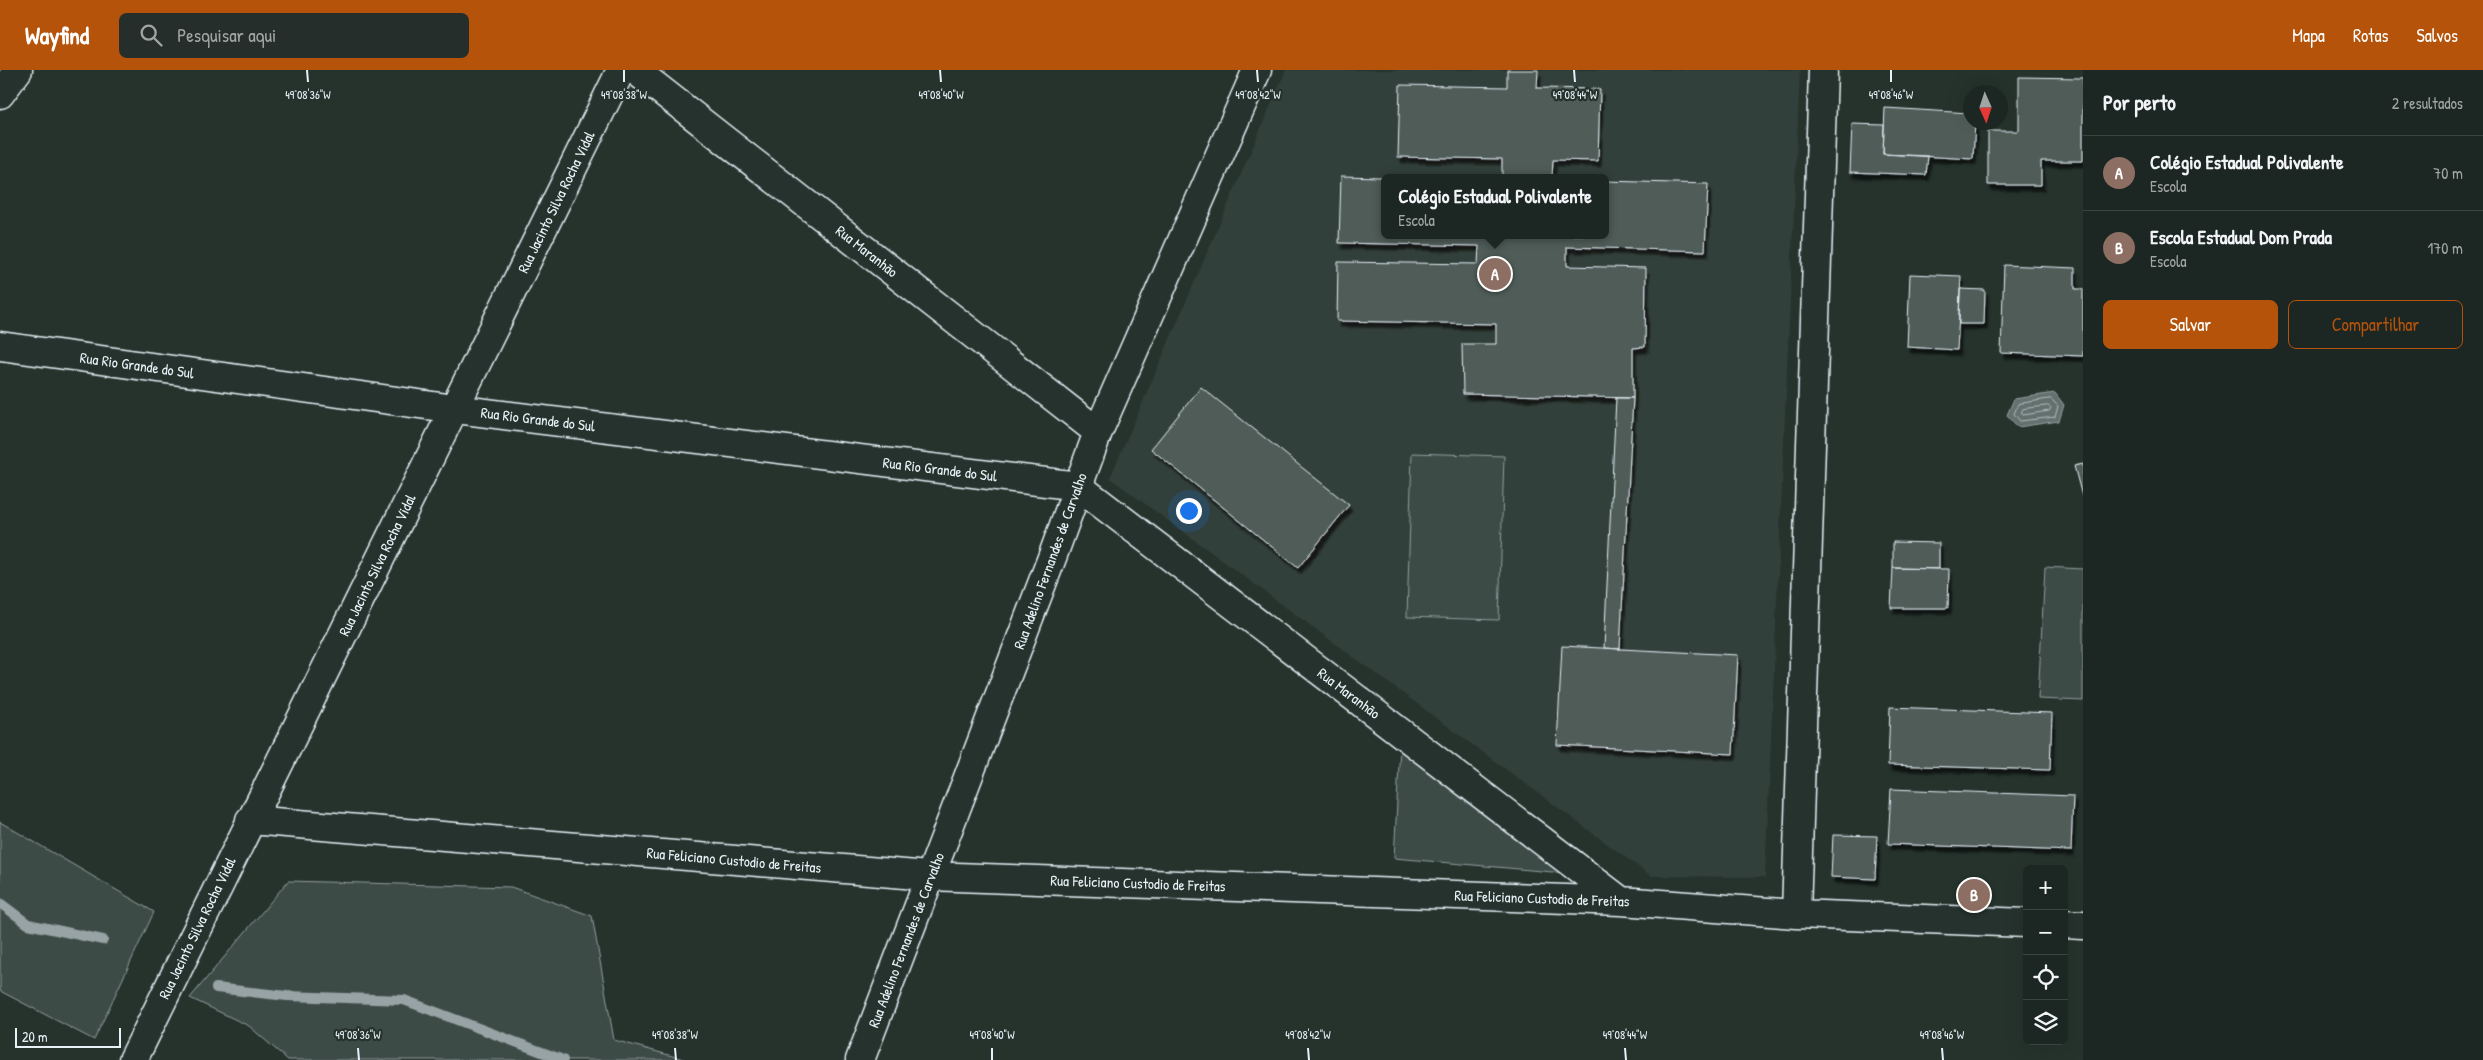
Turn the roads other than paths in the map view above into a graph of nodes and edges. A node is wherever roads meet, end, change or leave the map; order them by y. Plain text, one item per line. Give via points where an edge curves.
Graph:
1 (18, 70) edge
2 (621, 70) edge
3 (635, 70) edge
4 (1257, 70) edge
5 (1823, 70) edge
6 (0, 94) edge
7 (0, 346) edge
8 (454, 409) junction
9 (1098, 432) junction
10 (1078, 486) junction
11 (250, 820) junction
12 (929, 876) junction
13 (1620, 901) junction
14 (1796, 914) junction
15 (2023, 923) edge
16 (2068, 924) edge
17 (2083, 925) edge
18 (133, 1060) edge
19 (860, 1060) edge

1 - 6 street
2 - 8 street, Rua Jacinto Silva Rocha Vidal
3 - 9 street, Rua Maranhão
4 - 9 street, Rua Adelino Fernandes de Carvalho
5 - 14 street
7 - 8 street, Rua Rio Grande do Sul
8 - 10 street, Rua Rio Grande do Sul
8 - 11 street, Rua Jacinto Silva Rocha Vidal
9 - 10 street, Rua Adelino Fernandes de Carvalho
10 - 12 street, Rua Adelino Fernandes de Carvalho
10 - 13 street, Rua Maranhão
11 - 12 street, Rua Feliciano Custodio de Freitas
11 - 18 street, Rua Jacinto Silva Rocha Vidal
12 - 13 street, Rua Feliciano Custodio de Freitas
12 - 19 street, Rua Adelino Fernandes de Carvalho
13 - 14 street, Rua Feliciano Custodio de Freitas
14 - 15 street, Rua Feliciano Custodio de Freitas
16 - 17 street

